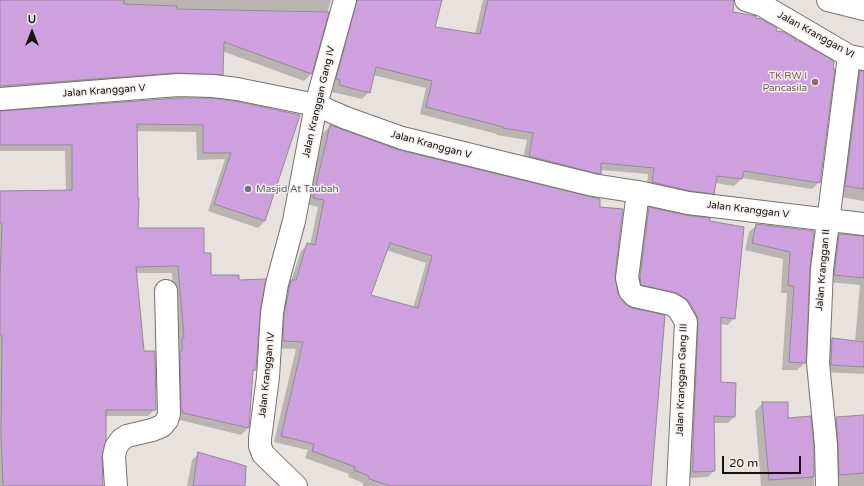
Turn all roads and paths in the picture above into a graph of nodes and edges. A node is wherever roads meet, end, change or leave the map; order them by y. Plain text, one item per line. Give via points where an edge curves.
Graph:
1 (345, 0) edge
2 (746, 0) edge
3 (828, 0) edge
4 (864, 10) edge
5 (857, 58) edge
6 (0, 99) edge
7 (316, 104) junction
8 (638, 192) junction
9 (828, 219) junction
10 (864, 224) edge
11 (286, 251) joint
12 (166, 291) dead end
13 (116, 486) edge
14 (296, 486) edge
15 (678, 486) edge
16 (827, 486) edge

1 - 7 street, Jalan Kranggan Gang IV
2 - 5 street, Jalan Kranggan VI via 762,5
3 - 4 street
5 - 9 street, Jalan Kranggan II
6 - 7 street, Jalan Kranggan V via 178,85 237,89
7 - 8 street, Jalan Kranggan V via 402,138 593,185
7 - 11 street, Jalan Kranggan Gang IV via 300,193
8 - 9 street, Jalan Kranggan V via 688,203
8 - 15 street, Jalan Kranggan Gang III via 627,278 630,291 635,296 672,304 678,308 686,322
9 - 10 street, Jalan Kranggan V
9 - 16 street, Jalan Kranggan II via 822,269 818,363
11 - 14 street, Jalan Kranggan IV via 274,296 260,439 263,454
12 - 13 street via 169,414 162,426 120,440 114,456

